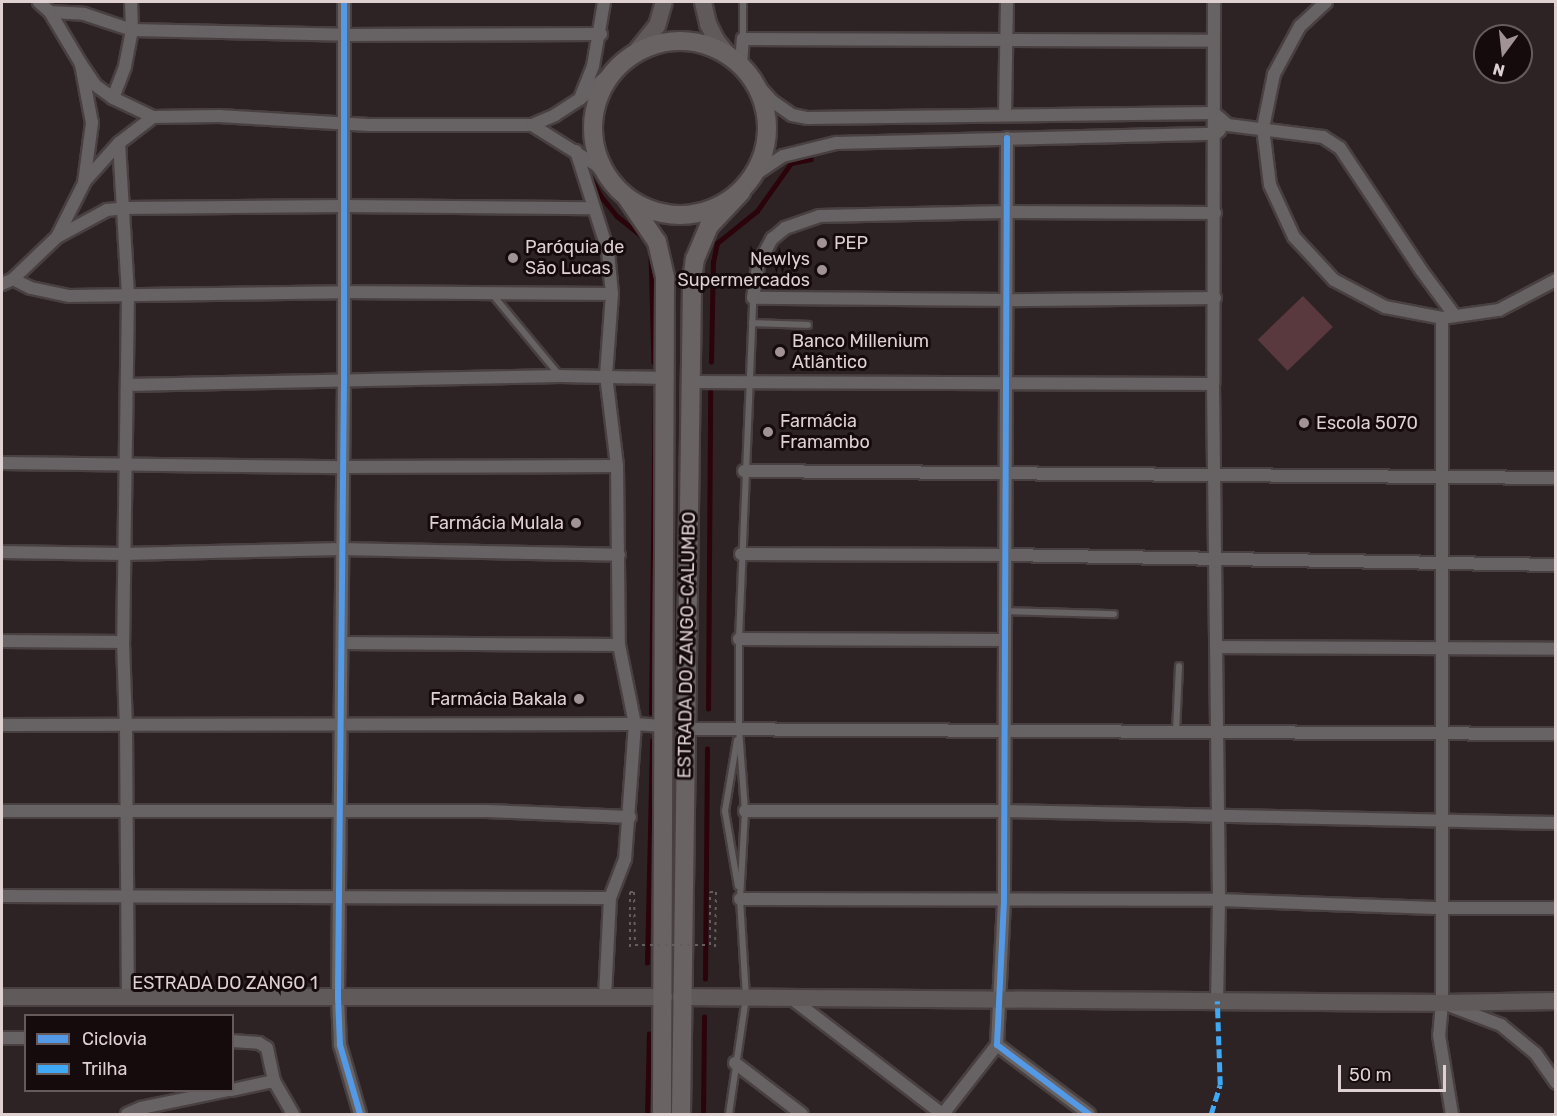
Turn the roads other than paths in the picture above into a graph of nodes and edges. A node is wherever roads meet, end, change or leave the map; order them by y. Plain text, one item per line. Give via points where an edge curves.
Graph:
1 (39, 2) edge
2 (131, 2) edge
3 (344, 2) edge
4 (604, 2) edge
5 (664, 2) edge
6 (703, 2) edge
7 (742, 2) edge
8 (1007, 2) edge
9 (1214, 2) edge
10 (1326, 2) edge
11 (50, 12) junction
12 (132, 30) junction
13 (601, 34) junction
14 (345, 35) junction
15 (743, 39) junction
16 (1007, 40) junction
17 (1213, 41) junction
18 (634, 54) junction
19 (735, 60) junction
20 (81, 64) junction
21 (615, 69) junction
22 (754, 81) junction
23 (113, 98) junction
24 (580, 99) junction
25 (1214, 113) junction
26 (1005, 115) junction
27 (153, 117) junction
28 (345, 124) junction
29 (532, 125) junction
30 (1228, 125) junction
31 (1263, 128) junction
32 (1215, 134) junction
33 (1007, 138) junction
34 (119, 143) junction
35 (576, 151) junction
36 (756, 174) junction
37 (607, 177) junction
38 (84, 183) junction
39 (741, 192) junction
40 (627, 198) junction
41 (344, 206) junction
42 (125, 208) junction
43 (593, 208) junction
44 (1007, 212) junction
45 (1215, 213) junction
46 (57, 237) junction
47 (13, 279) junction
48 (1556, 280) edge
49 (2, 284) edge
50 (342, 292) junction
51 (491, 293) junction
52 (128, 294) junction
53 (612, 294) junction
54 (753, 298) junction
55 (1215, 298) junction
56 (1007, 300) junction
57 (1455, 316) junction
58 (1442, 318) junction
59 (752, 323) junction
60 (808, 325) dead end
61 (606, 375) junction
62 (560, 376) junction
63 (665, 378) junction
64 (344, 379) junction
65 (689, 382) junction
66 (749, 382) junction
67 (1006, 384) junction
68 (1213, 384) junction
69 (127, 385) junction
70 (2, 463) edge
71 (125, 465) junction
72 (617, 466) junction
73 (343, 468) junction
74 (744, 471) junction
75 (1008, 472) junction
76 (1216, 474) junction
77 (1443, 476) junction
78 (1556, 478) edge
79 (341, 549) junction
80 (2, 552) edge
81 (123, 554) junction
82 (741, 554) junction
83 (619, 555) junction
84 (1005, 555) junction
85 (1216, 560) junction
86 (1442, 564) junction
87 (1556, 565) edge
88 (1005, 611) junction
89 (1114, 614) dead end
90 (739, 639) junction
91 (1005, 640) junction
92 (2, 641) edge
93 (123, 642) junction
94 (342, 643) junction
95 (619, 645) junction
96 (1216, 647) junction
97 (1442, 648) junction
98 (1556, 649) edge
99 (1179, 666) dead end
100 (635, 724) junction
101 (2, 725) edge
102 (342, 726) junction
103 (663, 726) junction
104 (126, 727) junction
105 (686, 729) junction
106 (739, 730) junction
107 (1006, 731) junction
108 (1176, 732) junction
109 (1217, 733) junction
110 (1442, 734) junction
111 (1556, 734) edge
112 (2, 811) edge
113 (746, 811) junction
114 (1004, 811) junction
115 (127, 813) junction
116 (342, 813) junction
117 (630, 816) junction
118 (1218, 816) junction
119 (1442, 822) junction
120 (1556, 823) edge
121 (2, 896) edge
122 (127, 897) junction
123 (341, 897) junction
124 (610, 898) junction
125 (741, 899) junction
126 (1220, 900) junction
127 (1005, 901) junction
128 (1556, 908) edge
129 (1441, 909) junction
130 (2, 997) edge
131 (338, 997) junction
132 (673, 997) junction
133 (746, 997) junction
134 (128, 998) junction
135 (605, 998) junction
136 (790, 998) junction
137 (1000, 999) junction
138 (1217, 1000) junction
139 (1556, 1001) edge
140 (1442, 1003) junction
141 (2, 1038) edge
142 (24, 1038) edge
143 (234, 1041) edge
144 (997, 1045) junction
145 (735, 1063) junction
146 (274, 1081) junction
147 (1556, 1083) edge
148 (234, 1089) edge
149 (221, 1092) edge
150 (127, 1114) edge
151 (293, 1114) edge
152 (360, 1114) edge
153 (662, 1114) edge
154 (681, 1114) edge
155 (729, 1114) edge
156 (802, 1114) edge
157 (942, 1114) edge
158 (1089, 1114) edge
159 (1452, 1114) edge

1 - 11 street
2 - 12 street
3 - 14 street
4 - 13 street
5 - 18 street via 657,26
6 - 19 street via 716,40
7 - 15 lane
8 - 16 street
9 - 17 street
10 - 31 street via 1300,26 1274,74
11 - 12 street via 84,14
11 - 20 street
12 - 14 street
12 - 23 street
13 - 14 street
13 - 24 street
14 - 28 street
15 - 16 street
15 - 19 street
16 - 17 street
16 - 26 street
17 - 25 street
18 - 19 main road via 657,44 681,41 706,45
18 - 21 main road
19 - 22 main road
20 - 23 street via 95,85
20 - 38 street via 92,123
21 - 24 street
21 - 37 main road via 598,99 592,133
22 - 26 street via 792,115 833,119
22 - 36 main road via 764,102 768,125 766,150
23 - 27 street
24 - 29 street
25 - 26 street
25 - 30 street
25 - 32 street
27 - 28 street via 219,116
27 - 34 street
28 - 29 street
28 - 41 street
29 - 35 street
30 - 31 street
30 - 32 street
31 - 57 street via 1323,137 1340,148
31 - 58 street via 1269,185 1294,237 1334,280 1385,307
32 - 33 street
32 - 45 street
33 - 36 street via 836,143 783,156
33 - 44 street
34 - 38 street
34 - 42 street
35 - 37 street
35 - 43 street
36 - 39 main road
37 - 40 main road
38 - 46 street
39 - 40 main road via 722,206 683,216 663,214
39 - 65 main road, ESTRADA DO ZANGO-CALUMBO via 709,225 695,259
40 - 63 main road, ESTRADA DO ZANGO-CALUMBO via 649,227 662,258
41 - 42 street
41 - 43 street
41 - 50 street
42 - 46 street via 107,210
42 - 52 street
43 - 53 street via 608,251
44 - 45 street
44 - 54 street via 819,216 801,221 785,228 767,247 758,265
44 - 56 street
45 - 55 street
46 - 47 street
47 - 49 street
47 - 52 street via 51,294
48 - 57 street via 1499,310
50 - 51 street
50 - 52 street
50 - 64 street
51 - 53 street
51 - 62 lane
52 - 69 street
53 - 61 street
54 - 56 street
54 - 59 lane
55 - 56 street
55 - 68 street
56 - 67 street
57 - 58 street
58 - 77 street
59 - 60 lane
59 - 66 lane
61 - 62 street
61 - 63 street
61 - 72 street
62 - 64 street
63 - 103 main road, ESTRADA DO ZANGO-CALUMBO
64 - 69 street
64 - 73 street
65 - 66 street
65 - 105 main road, ESTRADA DO ZANGO-CALUMBO
66 - 67 street
66 - 74 lane
67 - 68 street
67 - 75 street
68 - 76 street
69 - 71 street
70 - 71 street
71 - 73 street
71 - 81 street
72 - 73 street
72 - 83 street
73 - 79 street
74 - 75 street
74 - 82 lane
75 - 76 street
75 - 84 street
76 - 77 street
76 - 85 street
77 - 78 street
77 - 86 street
79 - 81 street
79 - 83 street
79 - 94 street
80 - 81 street
81 - 93 street
82 - 84 street
82 - 90 lane
83 - 95 street
84 - 85 street
84 - 88 street
85 - 86 street
85 - 96 street
86 - 87 street
86 - 97 street
88 - 89 lane
88 - 91 street
90 - 91 street
90 - 106 lane
91 - 107 street
92 - 93 street
93 - 104 street
94 - 95 street
94 - 102 street
95 - 100 street
96 - 97 street
96 - 109 street
97 - 98 street
97 - 110 street
99 - 108 lane
100 - 102 street
100 - 103 street
100 - 117 street
101 - 104 street
102 - 104 street
102 - 116 street
103 - 132 main road, ESTRADA DO ZANGO-CALUMBO
104 - 115 street
105 - 106 street
105 - 132 main road, ESTRADA DO ZANGO-CALUMBO
106 - 107 street
106 - 113 lane
106 - 125 lane via 725,811
107 - 108 street
107 - 114 street
108 - 109 street
109 - 110 street
109 - 118 street
110 - 111 street
110 - 119 street
112 - 115 street
113 - 114 street
113 - 125 lane
114 - 118 street
114 - 127 street
115 - 116 street
115 - 122 street
116 - 117 street via 487,811
116 - 123 street
117 - 124 street via 626,859
118 - 119 street
118 - 126 street
119 - 120 street
119 - 129 street
121 - 122 street
122 - 123 street
122 - 134 street
123 - 124 street
123 - 131 street
124 - 135 street
125 - 127 street
125 - 133 lane
126 - 127 street
126 - 129 street
126 - 138 street
127 - 137 street
128 - 129 street
129 - 140 street
130 - 134 street, ESTRADA DO ZANGO 1
131 - 134 street, ESTRADA DO ZANGO 1
131 - 135 street, ESTRADA DO ZANGO 1
131 - 152 street via 340,1045
132 - 133 street, ESTRADA DO ZANGO 1
132 - 135 street, ESTRADA DO ZANGO 1
132 - 153 main road, ESTRADA DO ZANGO-CALUMBO
132 - 154 main road, ESTRADA DO ZANGO-CALUMBO
133 - 136 street, ESTRADA DO ZANGO 1
133 - 145 lane
136 - 137 street, ESTRADA DO ZANGO 1
136 - 157 street
137 - 138 street, ESTRADA DO ZANGO 1
137 - 144 street
138 - 140 street, ESTRADA DO ZANGO 1
139 - 140 street, ESTRADA DO ZANGO 1
140 - 147 street via 1501,1025 1536,1054
140 - 159 street via 1439,1035
141 - 142 street
143 - 146 street via 259,1043 267,1048
144 - 157 street
144 - 158 street
145 - 155 lane
145 - 156 street
146 - 148 street
146 - 151 street
149 - 150 street

